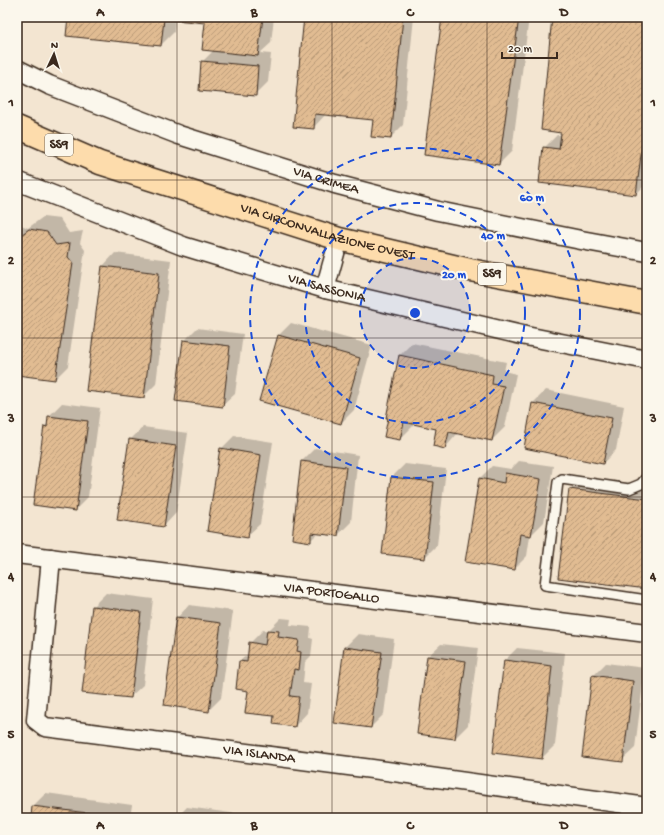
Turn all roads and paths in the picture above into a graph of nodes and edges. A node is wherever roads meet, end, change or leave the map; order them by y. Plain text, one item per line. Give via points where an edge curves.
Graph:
1 (17, 69) edge
2 (17, 127) edge
3 (17, 181) edge
4 (339, 239) junction
5 (647, 252) edge
6 (325, 289) junction
7 (647, 303) edge
8 (647, 360) edge
9 (647, 477) edge
10 (17, 554) edge
11 (51, 558) junction
12 (647, 600) edge
13 (647, 633) edge
14 (647, 807) edge

1 - 5 street, VIA CRIMEA via 49,85 178,135 335,184 438,211
2 - 4 main road, VIA CIRCONVALLAZIONE OVEST / SS9 via 100,164
3 - 6 street, VIA SASSONIA via 183,246
4 - 6 street
4 - 7 main road, VIA CIRCONVALLAZIONE OVEST / SS9 via 470,270
6 - 8 street, VIA SASSONIA via 526,336
9 - 12 lane via 641,484 629,489 562,479 558,482 545,585
10 - 11 street, VIA PORTOGALLO
11 - 13 street, VIA PORTOGALLO
11 - 14 street, VIA ISLANDA via 36,720 45,727

